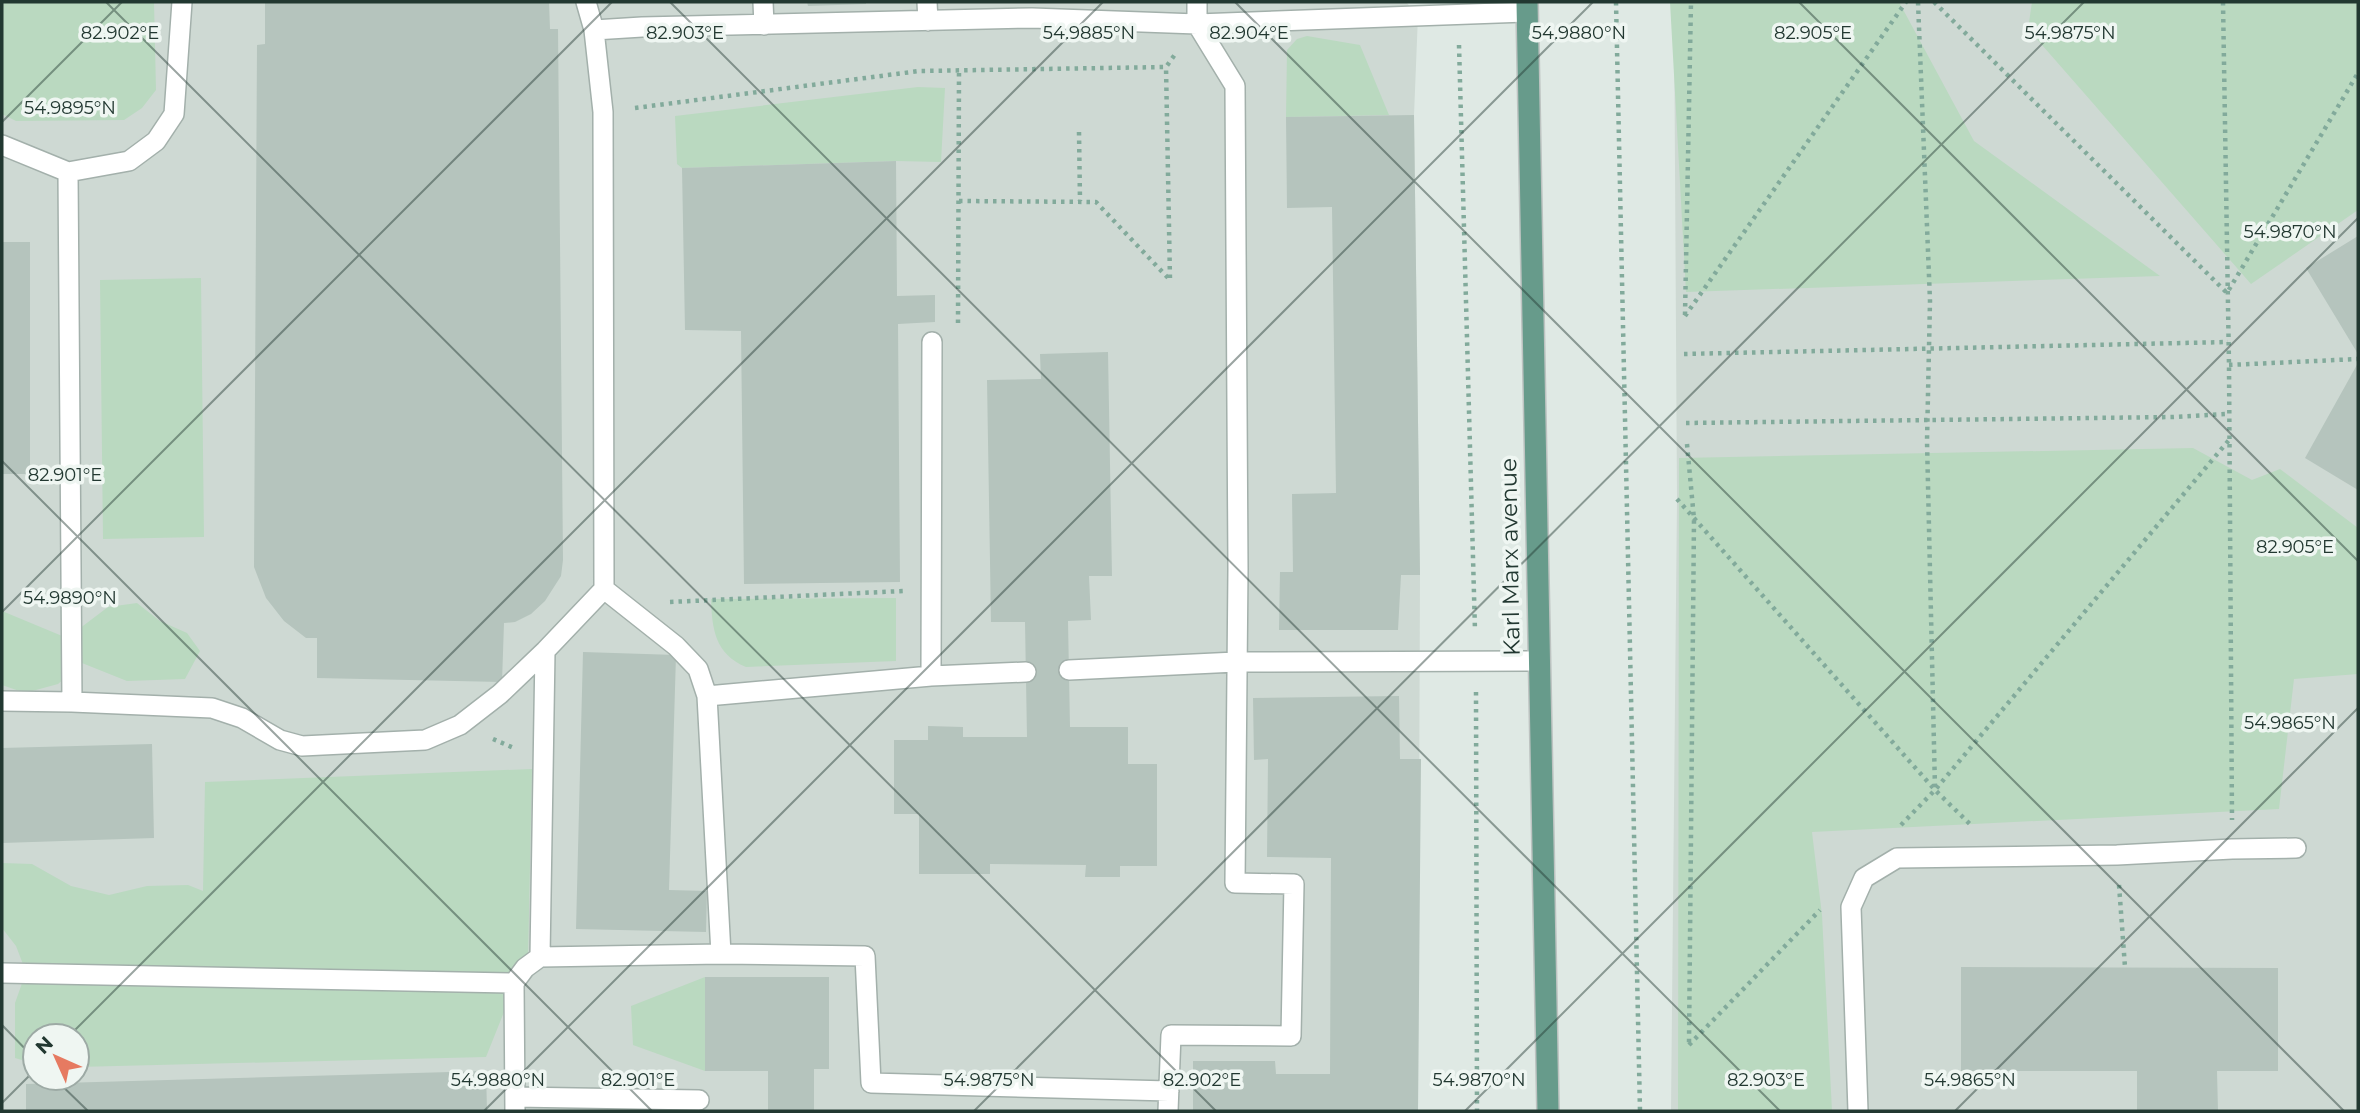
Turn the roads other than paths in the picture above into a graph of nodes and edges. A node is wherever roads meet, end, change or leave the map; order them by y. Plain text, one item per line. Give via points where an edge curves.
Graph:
1 (182, 2) edge
2 (586, 2) edge
3 (763, 2) edge
4 (1197, 2) edge
5 (1527, 7) edge
6 (927, 11) edge
7 (764, 24) junction
8 (1197, 24) junction
9 (594, 30) junction
10 (2, 145) edge
11 (68, 172) junction
12 (932, 342) road end
13 (604, 589) junction
14 (544, 651) junction
15 (1538, 661) junction
16 (1236, 663) junction
17 (1069, 670) dead end
18 (1026, 672) dead end
19 (931, 676) junction
20 (708, 696) junction
21 (2, 701) edge
22 (72, 702) junction
23 (2297, 848) dead end
24 (721, 954) junction
25 (540, 957) junction
26 (2, 974) edge
27 (514, 983) junction
28 (1169, 1091) junction
29 (699, 1100) dead end
30 (515, 1104) edge
31 (1168, 1111) edge
32 (1548, 1111) edge
33 (1858, 1111) edge

1 - 11 lane via 174,114 156,141 129,161
2 - 9 lane
3 - 7 lane
4 - 8 lane
5 - 8 lane
5 - 15 main road, Karl Marx avenue
6 - 7 lane
6 - 8 lane
7 - 9 lane
8 - 16 lane via 1235,86
9 - 13 lane via 603,112
10 - 11 lane
11 - 22 lane
12 - 19 lane
13 - 14 lane
13 - 20 lane via 676,646 698,669
14 - 22 lane via 460,725 425,740 302,746 212,708
14 - 25 lane
15 - 16 lane
15 - 32 main road, Karl Marx avenue
16 - 17 lane
16 - 28 lane via 1235,883 1294,884 1291,1037 1171,1035
18 - 19 lane
19 - 20 lane
20 - 24 lane
21 - 22 lane
23 - 33 lane via 1897,859 1864,878 1851,906
24 - 25 lane
24 - 28 lane via 865,957 872,1083
25 - 27 lane
26 - 27 lane
27 - 30 lane
28 - 31 lane
29 - 30 lane

